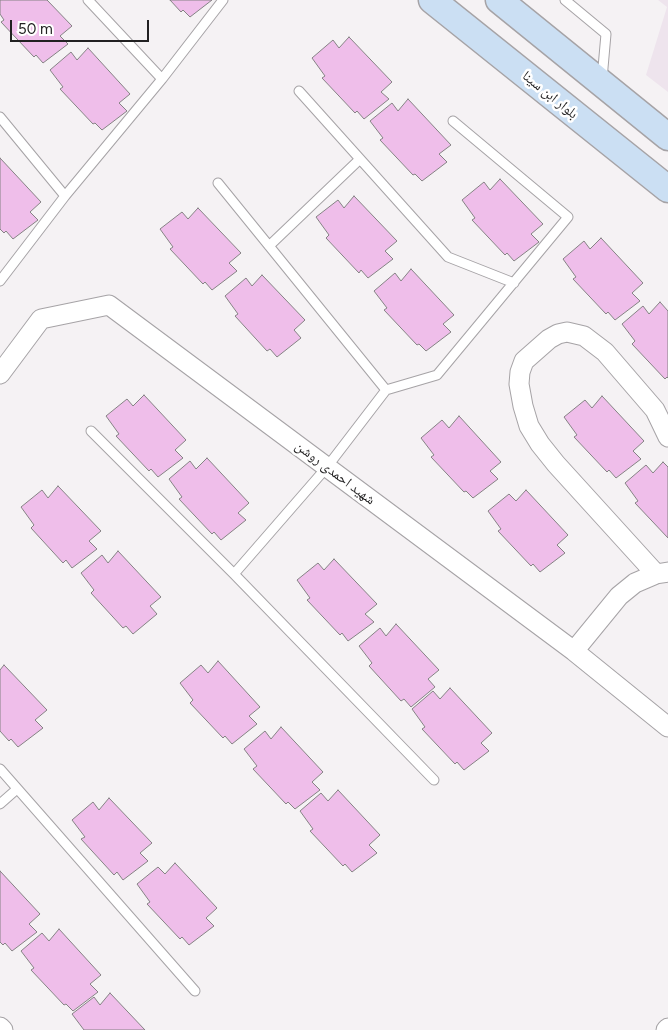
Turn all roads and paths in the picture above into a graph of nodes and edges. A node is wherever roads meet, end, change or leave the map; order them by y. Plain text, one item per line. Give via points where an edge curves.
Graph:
1 (88, 0) edge
2 (223, 0) edge
3 (432, 0) edge
4 (499, 0) edge
5 (565, 0) edge
6 (162, 79) junction
7 (601, 84) junction
8 (299, 91) dead end
9 (0, 117) edge
10 (453, 121) dead end
11 (668, 137) edge
12 (360, 159) junction
13 (218, 183) dead end
14 (668, 189) edge
15 (65, 196) junction
16 (269, 246) junction
17 (0, 281) edge
18 (514, 283) junction
19 (0, 374) edge
20 (386, 390) junction
21 (91, 431) dead end
22 (668, 437) edge
23 (327, 467) junction
24 (662, 573) edge
25 (234, 574) junction
26 (574, 651) junction
27 (668, 727) edge
28 (0, 769) edge
29 (434, 780) dead end
30 (17, 789) junction
31 (0, 804) edge
32 (194, 991) dead end
33 (0, 1027) edge
34 (2, 1030) edge

1 - 6 lane
2 - 6 lane
3 - 14 main road, بلوار ابن سینا
4 - 7 main road
5 - 7 lane via 606,34
6 - 15 lane
7 - 11 main road
8 - 12 lane
9 - 15 lane
10 - 18 lane via 568,217
12 - 16 lane
12 - 18 lane via 448,257
13 - 16 lane
15 - 17 lane
16 - 20 lane
18 - 20 lane via 437,375
19 - 23 street, شهید احمدی روشن via 41,319 109,305
20 - 23 lane
21 - 25 lane
22 - 24 street via 654,410 604,352 584,336 567,332 558,334 524,361 520,372 523,406 529,426 540,444
23 - 25 lane
23 - 26 street, شهید احمدی روشن
24 - 26 street via 635,583 619,596
25 - 29 lane
26 - 27 street, شهید احمدی روشن
28 - 30 lane
30 - 31 lane
30 - 32 lane
33 - 34 street

